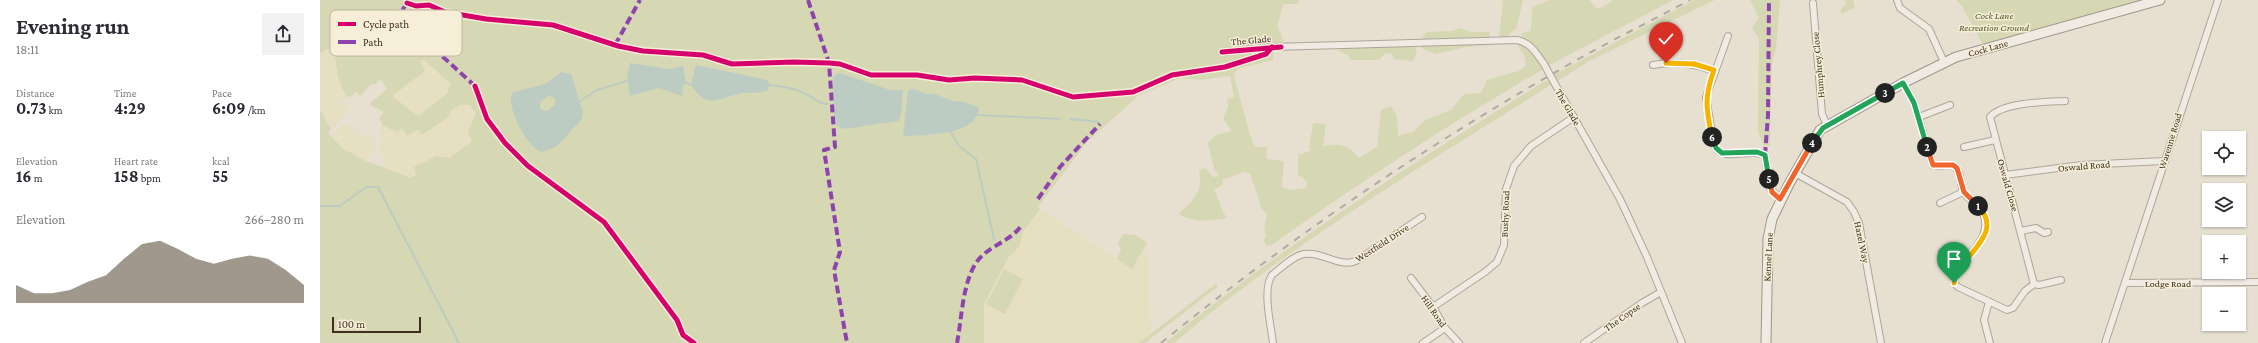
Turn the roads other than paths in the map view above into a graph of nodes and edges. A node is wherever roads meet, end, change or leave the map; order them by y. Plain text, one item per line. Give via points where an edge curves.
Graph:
1 (1896, 0) edge
2 (2160, 0) edge
3 (2218, 0) edge
4 (1813, 3) dead end
5 (1728, 36) dead end
6 (1222, 52) dead end
7 (1944, 62) junction
8 (1653, 65) dead end
9 (1714, 70) junction
10 (1903, 83) junction
11 (2065, 101) dead end
12 (1950, 105) dead end
13 (1919, 117) junction
14 (1574, 118) junction
15 (1826, 125) junction
16 (1995, 140) junction
17 (1964, 147) dead end
18 (2164, 161) junction
19 (1795, 173) junction
20 (2005, 175) junction
21 (1964, 192) junction
22 (1780, 199) junction
23 (1940, 203) dead end
24 (1422, 217) dead end
25 (2021, 231) junction
26 (2048, 232) dead end
27 (1942, 252) dead end
28 (1961, 267) junction
29 (1411, 278) dead end
30 (2061, 280) dead end
31 (2258, 282) edge
32 (2125, 283) junction
33 (2034, 284) junction
34 (1661, 292) junction
35 (1989, 302) junction
36 (1433, 307) junction
37 (1445, 328) junction
38 (1273, 343) edge
39 (1423, 343) edge
40 (1459, 343) edge
41 (1584, 343) edge
42 (1682, 343) edge
43 (1766, 343) edge
44 (1881, 343) edge
45 (1990, 343) edge
46 (2105, 343) edge

1 - 7 street via 1900,8 1929,29
2 - 7 street, Cock Lane via 1975,51
3 - 18 street, Warenne Road
4 - 15 street, Humphrey Close via 1822,114
5 - 9 street
6 - 14 street, The Glade, bridge via 1272,47 1517,40 1533,48
7 - 10 street, Cock Lane
8 - 9 street via 1692,63
9 - 22 street via 1706,103 1716,148 1726,154 1757,152 1765,155 1770,188
10 - 13 street
10 - 15 street, Cock Lane
11 - 16 street, Oswald Close via 2017,106 1994,112 1990,117
12 - 13 street
13 - 21 street via 1933,165 1953,165 1957,168
14 - 34 street, The Glade via 1620,199
14 - 36 street, Bushy Road via 1530,146 1514,166 1506,190 1504,245 1497,262
15 - 19 street, Kennel Lane via 1818,132
16 - 17 street
16 - 20 street, Oswald Close
18 - 20 street, Oswald Road via 2081,165
18 - 32 street, Warenne Road
19 - 22 street, Kennel Lane
19 - 44 street, Hazel Way via 1847,202 1854,212 1859,223
20 - 25 street, Oswald Close
21 - 23 street
21 - 28 street via 1982,211 1986,228 1982,239
22 - 43 street, Kennel Lane via 1774,210 1768,239
24 - 38 street, Westfield Drive via 1356,261 1344,263 1316,254 1303,254 1272,275 1267,291
25 - 26 street via 2036,228 2044,233
25 - 33 street, Oswald Close
27 - 28 street
28 - 35 street via 1954,283
29 - 36 street, Hill Road
30 - 33 street
31 - 32 street, Lodge Road
32 - 46 street, Warenne Road
33 - 35 street via 2025,291 2013,308 2007,310
34 - 41 street, The Copse
34 - 42 street, The Glade
35 - 45 street via 1984,320
36 - 37 street, Hill Road
37 - 39 street
37 - 40 street, Hill Road

